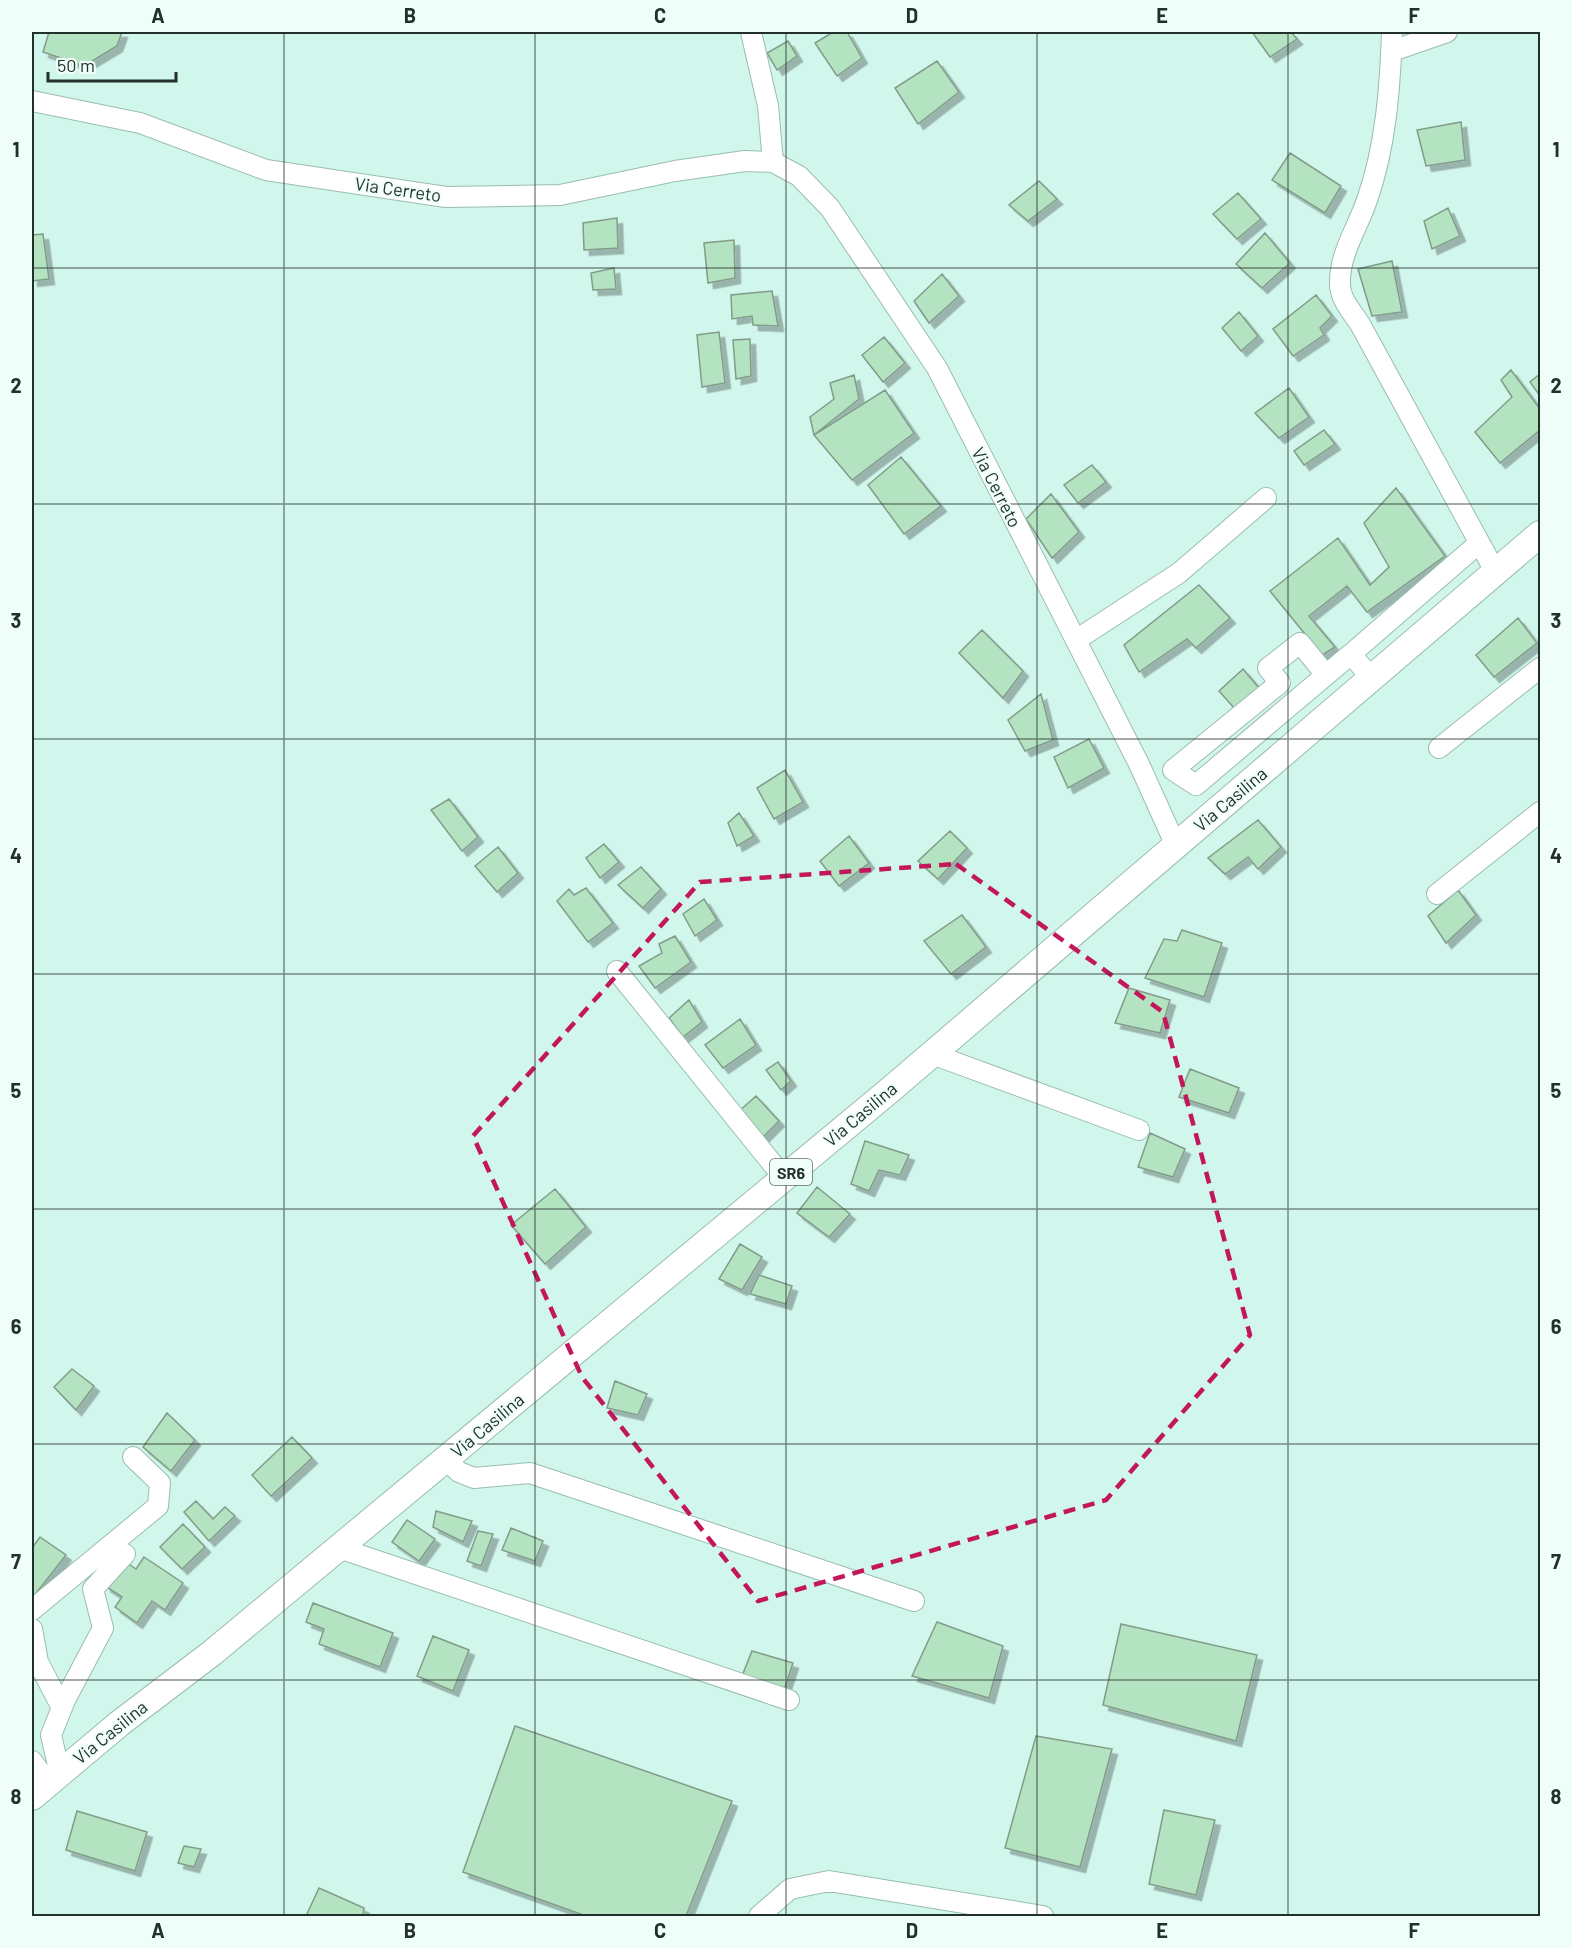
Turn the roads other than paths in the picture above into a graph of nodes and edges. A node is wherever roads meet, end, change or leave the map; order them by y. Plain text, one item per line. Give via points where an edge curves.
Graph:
1 (752, 32) edge
2 (1447, 32) edge
3 (1392, 41) edge
4 (32, 101) edge
5 (773, 162) junction
6 (1266, 498) dead end
7 (1540, 534) edge
8 (1478, 544) junction
9 (1496, 573) junction
10 (1076, 640) junction
11 (1351, 654) junction
12 (1540, 668) edge
13 (1326, 675) junction
14 (1372, 679) junction
15 (1438, 748) dead end
16 (1540, 812) edge
17 (1176, 846) junction
18 (1437, 894) dead end
19 (617, 971) dead end
20 (932, 1054) junction
21 (1139, 1130) dead end
22 (784, 1178) junction
23 (133, 1457) dead end
24 (445, 1459) junction
25 (339, 1548) junction
26 (125, 1554) dead end
27 (914, 1601) dead end
28 (32, 1610) edge
29 (32, 1629) edge
30 (34, 1652) edge
31 (789, 1700) dead end
32 (62, 1708) junction
33 (32, 1761) edge
34 (46, 1784) edge
35 (759, 1917) edge
36 (1043, 1917) edge

1 - 5 street via 768,106
2 - 3 street
3 - 8 street via 1389,99 1381,146 1368,200 1341,271 1342,297
4 - 5 street, Via Cerreto via 140,123 266,170 446,197 560,195 675,171 745,161
5 - 10 street, Via Cerreto via 799,176 830,208 937,368
6 - 10 street via 1179,573
7 - 9 main road, Via Casilina / SR6
8 - 9 street
8 - 11 street
9 - 14 main road, Via Casilina / SR6
10 - 17 street, Via Cerreto
11 - 13 street
11 - 14 street
12 - 15 street
13 - 13 street via 1196,786 1173,770 1281,683 1268,668 1300,643
14 - 17 main road, Via Casilina / SR6
16 - 18 street
17 - 20 main road, Via Casilina / SR6
19 - 22 street
20 - 21 street
20 - 22 main road, Via Casilina / SR6
22 - 24 main road, Via Casilina / SR6
23 - 28 street via 160,1483 158,1506
24 - 25 main road, Via Casilina / SR6
24 - 27 street via 459,1472 474,1478 530,1473
25 - 31 street
25 - 34 main road, Via Casilina / SR6
26 - 32 street via 93,1589 103,1628
29 - 30 street
30 - 32 street
32 - 34 street via 51,1735
33 - 34 street
35 - 36 street via 790,1889 829,1881

